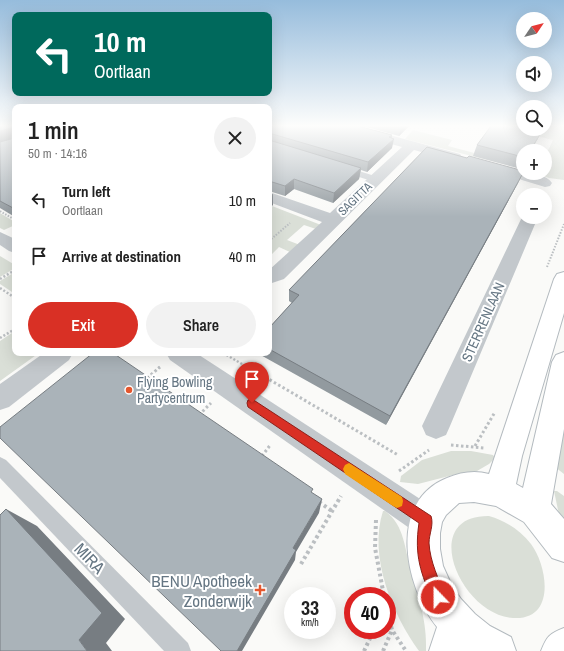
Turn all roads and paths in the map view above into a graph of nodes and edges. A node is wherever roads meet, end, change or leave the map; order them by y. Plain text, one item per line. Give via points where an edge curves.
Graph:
1 (399, 156) edge
2 (454, 156) edge
3 (464, 159) edge
4 (480, 163) edge
5 (338, 167) edge
6 (376, 179) junction
7 (548, 187) edge
8 (272, 198) edge
9 (305, 210) junction
10 (0, 211) edge
11 (12, 218) edge
12 (333, 220) junction
13 (527, 224) edge
14 (272, 238) edge
15 (12, 272) edge
16 (272, 276) edge
17 (0, 279) edge
18 (564, 279) edge
19 (0, 288) edge
20 (12, 296) edge
21 (12, 331) edge
22 (0, 338) edge
23 (57, 356) edge
24 (182, 356) edge
25 (228, 356) edge
26 (564, 362) edge
27 (139, 376) edge
28 (152, 385) edge
29 (0, 399) edge
30 (197, 417) edge
31 (204, 421) edge
32 (436, 426) dead end
33 (398, 455) dead end
34 (0, 466) edge
35 (500, 491) junction
36 (349, 497) dead end
37 (314, 498) edge
38 (534, 510) junction
39 (332, 511) junction
40 (426, 520) junction
41 (564, 546) edge
42 (301, 564) dead end
43 (396, 636) edge
44 (452, 637) edge
45 (370, 639) edge
46 (389, 639) edge
47 (564, 647) edge
48 (180, 651) edge
49 (364, 651) edge
50 (384, 651) edge
51 (406, 651) edge
52 (497, 651) edge
53 (560, 651) edge

1 - 6 street, SAGITTA
2 - 3 street
4 - 7 street via 533,178
5 - 6 lane
6 - 12 street, SAGITTA
8 - 9 street, SAGITTA
9 - 12 street, SAGITTA
9 - 14 path
10 - 11 path
12 - 16 street, SAGITTA
13 - 32 street, STERRENLAAN
15 - 17 path
18 - 35 street via 508,456
19 - 20 path
21 - 22 path
23 - 29 street
24 - 40 street
25 - 33 path
26 - 38 street
27 - 28 path
30 - 31 path
34 - 48 lane, MIRA
35 - 38 street
35 - 40 street via 481,486 462,487 447,493 434,505
36 - 39 path via 343,493
37 - 39 path
38 - 41 street via 550,526
39 - 42 path
40 - 44 street via 423,543 427,569
43 - 51 path
44 - 52 street via 482,644
45 - 49 path
46 - 50 path
47 - 53 street

